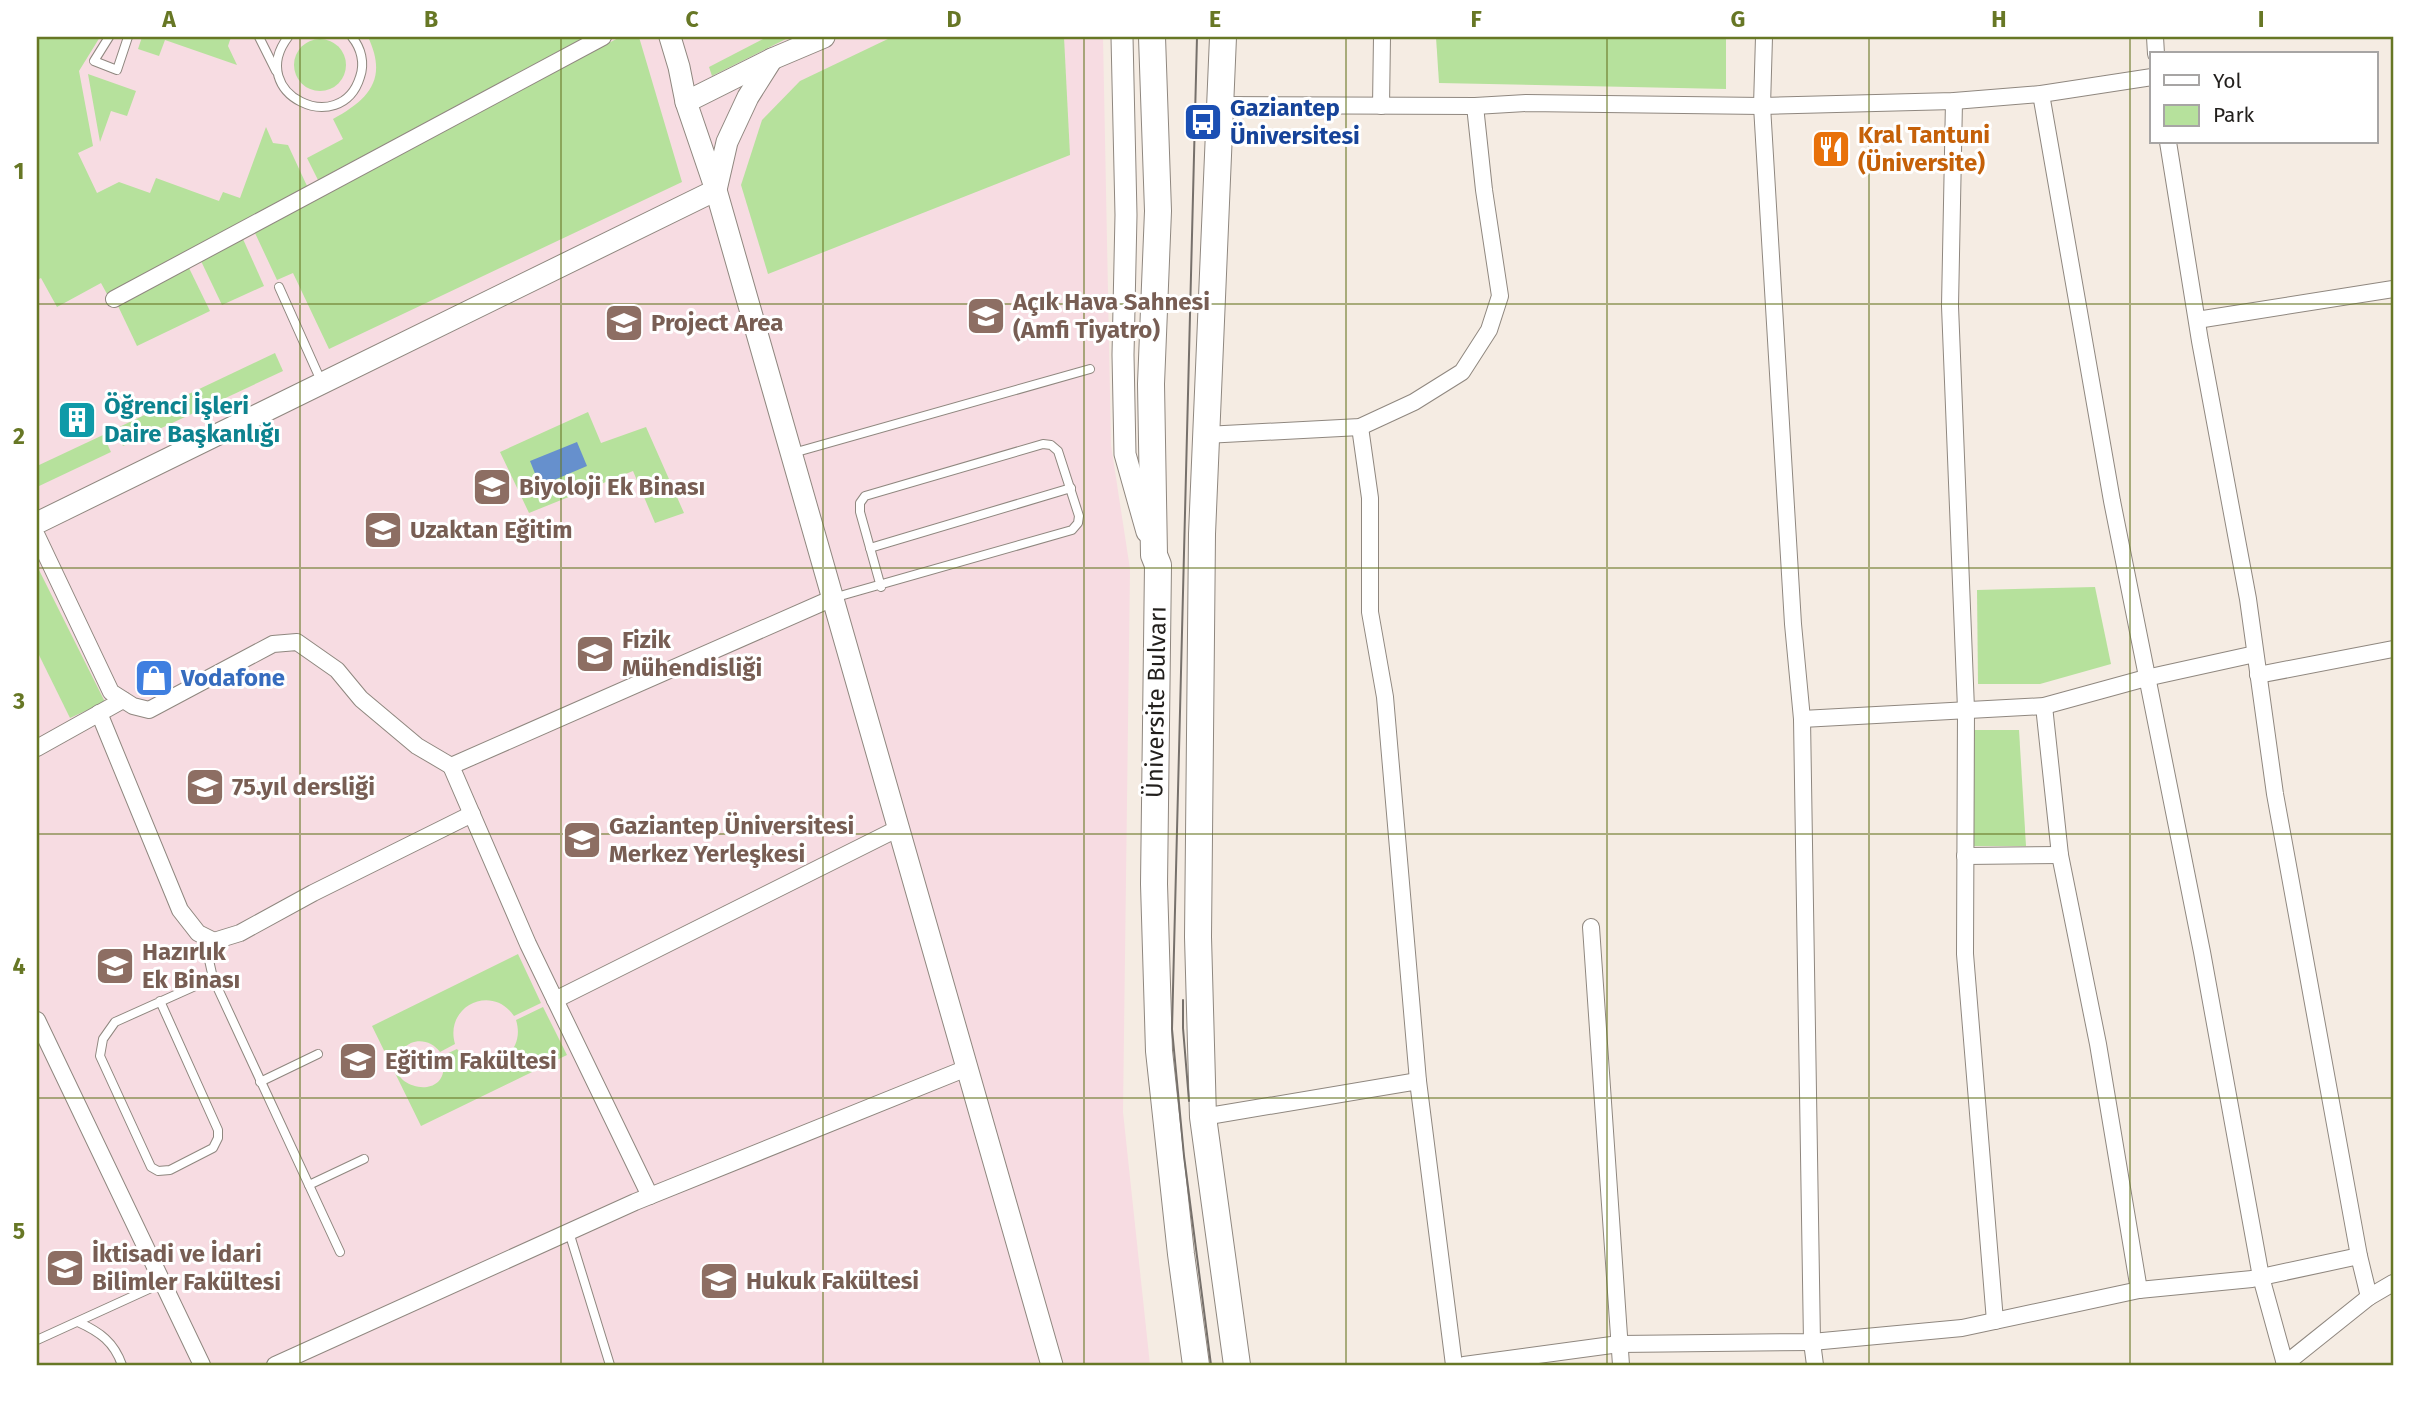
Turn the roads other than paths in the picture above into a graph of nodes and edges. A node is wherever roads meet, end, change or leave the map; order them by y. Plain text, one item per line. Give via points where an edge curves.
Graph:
1 (108, 37) edge
2 (128, 37) edge
3 (259, 37) edge
4 (288, 37) edge
5 (603, 37) edge
6 (670, 37) edge
7 (824, 37) edge
8 (1122, 37) edge
9 (1152, 37) edge
10 (1223, 37) edge
11 (1382, 37) edge
12 (1764, 37) edge
13 (354, 38) edge
14 (772, 59) junction
15 (279, 77) junction
16 (2150, 77) edge
17 (2041, 94) junction
18 (1954, 101) junction
19 (686, 102) junction
20 (1219, 104) junction
21 (1381, 106) junction
22 (1475, 106) junction
23 (1762, 106) junction
24 (2168, 144) edge
25 (716, 190) junction
26 (279, 287) dead end
27 (2393, 289) edge
28 (114, 299) dead end
29 (2197, 320) junction
30 (1090, 369) dead end
31 (322, 383) junction
32 (1360, 427) junction
33 (1205, 435) junction
34 (791, 453) junction
35 (1071, 488) junction
36 (37, 523) edge
37 (37, 536) edge
38 (870, 548) junction
39 (1154, 555) junction
40 (881, 587) junction
41 (833, 598) junction
42 (2393, 649) edge
43 (2255, 654) junction
44 (2258, 675) junction
45 (2146, 678) junction
46 (123, 700) junction
47 (2044, 706) junction
48 (1966, 709) junction
49 (99, 713) junction
50 (1802, 719) junction
51 (37, 748) edge
52 (451, 766) junction
53 (472, 814) junction
54 (899, 828) junction
55 (2060, 855) junction
56 (1965, 856) junction
57 (1591, 927) dead end
58 (214, 941) junction
59 (213, 978) junction
60 (555, 1000) junction
61 (160, 1001) junction
62 (37, 1020) edge
63 (318, 1054) dead end
64 (967, 1068) junction
65 (260, 1082) junction
66 (1418, 1082) junction
67 (1203, 1116) junction
68 (364, 1159) dead end
69 (309, 1185) junction
70 (650, 1196) junction
71 (569, 1233) junction
72 (341, 1252) dead end
73 (2359, 1256) junction
74 (2261, 1277) junction
75 (162, 1283) junction
76 (2393, 1283) edge
77 (2139, 1290) junction
78 (2369, 1297) junction
79 (1995, 1321) junction
80 (78, 1322) junction
81 (37, 1340) edge
82 (1812, 1342) junction
83 (1619, 1345) junction
84 (122, 1365) edge
85 (202, 1365) edge
86 (275, 1365) edge
87 (610, 1365) edge
88 (1052, 1365) edge
89 (1196, 1365) edge
90 (1237, 1365) edge
91 (1454, 1365) edge
92 (1464, 1365) edge
93 (1621, 1365) edge
94 (1815, 1365) edge
95 (2285, 1365) edge

1 - 2 lane via 94,61 117,70
3 - 15 lane
4 - 15 lane via 278,55
5 - 28 street
6 - 19 street
7 - 14 street
8 - 39 street via 1125,454
9 - 39 main road, Üniversite Bulvarı via 1158,211 1151,384
10 - 20 main road, Üniversite Bulvarı
11 - 21 street
12 - 23 street
13 - 15 lane via 362,63 357,85 342,101 332,106 299,102
14 - 19 street
14 - 25 street via 747,97 727,142
16 - 17 street
17 - 18 street
17 - 45 street
18 - 23 street
18 - 48 street via 1950,306
19 - 25 street
20 - 21 street
20 - 33 main road, Üniversite Bulvarı
21 - 22 street
22 - 23 street
22 - 32 street via 1500,296 1489,330 1462,372 1414,402
23 - 50 street
24 - 29 street
25 - 31 street
25 - 34 street
26 - 31 lane
27 - 29 street
29 - 43 street
30 - 34 lane
31 - 36 street
32 - 33 street
32 - 66 street via 1370,498 1370,612 1385,697
33 - 67 main road, Üniversite Bulvarı via 1198,937
34 - 41 street
35 - 38 lane
35 - 38 lane via 1058,451 1043,444 864,496 860,512
35 - 40 lane via 1079,516 1072,530
37 - 46 street via 110,692
38 - 40 lane
39 - 89 main road, Üniversite Bulvarı via 1158,565 1154,884 1159,1051
40 - 41 lane
41 - 52 street
41 - 54 street
42 - 44 street
43 - 44 street
43 - 45 street
44 - 73 street via 2275,794
45 - 47 street
45 - 74 street
46 - 49 street
46 - 52 street via 149,710 273,644 296,642 337,670 362,699 418,746
47 - 48 street
47 - 55 street
48 - 50 street
48 - 56 street
49 - 51 street
49 - 58 street via 180,910 198,933
50 - 82 street
52 - 53 street
53 - 58 street via 240,933
53 - 60 street
54 - 60 street
54 - 64 street
55 - 56 street
55 - 77 street via 2098,1044
56 - 79 street via 1965,954
57 - 83 street
58 - 59 lane via 208,960
59 - 61 lane
59 - 65 lane
60 - 70 street
61 - 61 lane via 115,1022 103,1039 100,1056 151,1167 158,1171 170,1170 213,1149 218,1138
62 - 75 street
63 - 65 lane
64 - 70 street
64 - 88 street
65 - 69 lane
66 - 67 street
66 - 91 street
67 - 90 main road, Üniversite Bulvarı
68 - 69 lane
69 - 72 lane
70 - 71 street
71 - 86 street
71 - 87 lane
73 - 74 street
73 - 78 street
74 - 77 street
74 - 95 street
75 - 80 lane
75 - 85 street
76 - 78 street
77 - 79 street
78 - 95 street
79 - 82 street
80 - 81 lane
80 - 84 lane via 111,1343
82 - 83 street
82 - 94 street
83 - 92 street
83 - 93 street

